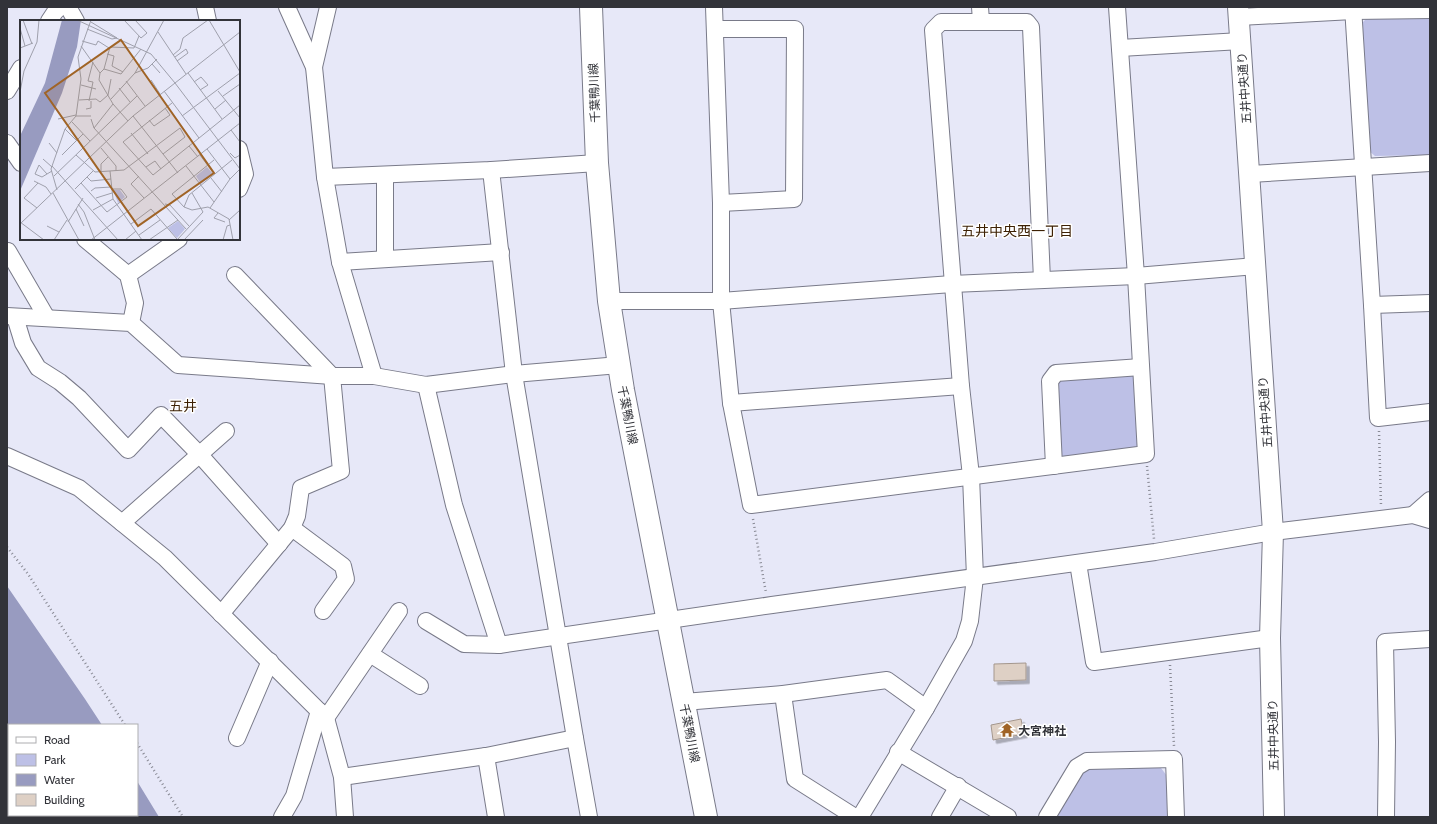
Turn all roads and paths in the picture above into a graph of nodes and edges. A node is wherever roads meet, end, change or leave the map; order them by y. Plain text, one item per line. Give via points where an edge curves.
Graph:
1 (60, 7) edge
2 (68, 7) edge
3 (205, 7) edge
4 (287, 7) edge
5 (328, 7) edge
6 (591, 7) edge
7 (714, 7) edge
8 (1117, 7) edge
9 (1353, 9) edge
10 (1430, 10) edge
11 (1239, 12) edge
12 (980, 14) edge
13 (50, 20) edge
14 (75, 20) edge
15 (208, 20) edge
16 (715, 29) junction
17 (1241, 41) junction
18 (1120, 48) junction
19 (314, 67) junction
20 (20, 70) edge
21 (7, 91) edge
22 (7, 143) edge
23 (240, 154) edge
24 (20, 161) edge
25 (597, 163) junction
26 (1430, 163) edge
27 (1363, 167) junction
28 (491, 170) junction
29 (385, 174) junction
30 (1250, 174) junction
31 (325, 177) junction
32 (240, 186) edge
33 (721, 203) junction
34 (86, 240) edge
35 (178, 240) edge
36 (8, 251) edge
37 (501, 252) junction
38 (385, 259) junction
39 (340, 262) junction
40 (1256, 266) junction
41 (128, 275) junction
42 (235, 275) dead end
43 (1136, 276) junction
44 (1042, 280) junction
45 (952, 284) junction
46 (609, 301) junction
47 (721, 301) junction
48 (1430, 303) edge
49 (1372, 305) junction
50 (11, 316) edge
51 (47, 318) junction
52 (131, 323) junction
53 (619, 365) junction
54 (1141, 367) junction
55 (514, 374) junction
56 (332, 376) junction
57 (374, 376) junction
58 (426, 385) junction
59 (961, 386) junction
60 (731, 403) junction
61 (1430, 412) edge
62 (1378, 418) junction
63 (226, 431) dead end
64 (1146, 454) junction
65 (200, 455) junction
66 (7, 456) edge
67 (1054, 466) junction
68 (972, 476) junction
69 (1430, 500) edge
70 (751, 505) junction
71 (1413, 515) junction
72 (1381, 518) junction
73 (1430, 520) edge
74 (122, 523) junction
75 (292, 528) junction
76 (1273, 532) junction
77 (279, 544) junction
78 (7, 547) edge
79 (1155, 552) junction
80 (1078, 563) junction
81 (975, 577) junction
82 (768, 605) junction
83 (323, 611) dead end
84 (399, 611) dead end
85 (221, 614) junction
86 (667, 620) junction
87 (426, 621) dead end
88 (558, 637) junction
89 (1270, 638) junction
90 (1430, 639) edge
91 (499, 645) junction
92 (1170, 652) junction
93 (370, 654) junction
94 (270, 661) junction
95 (420, 686) dead end
96 (783, 694) junction
97 (684, 702) junction
98 (926, 708) junction
99 (323, 714) junction
100 (124, 724) edge
101 (237, 738) dead end
102 (575, 738) junction
103 (138, 745) edge
104 (898, 752) junction
105 (486, 756) junction
106 (1174, 759) junction
107 (342, 777) junction
108 (958, 786) junction
109 (183, 817) edge
110 (282, 817) edge
111 (345, 817) edge
112 (496, 817) edge
113 (589, 817) edge
114 (706, 817) edge
115 (855, 817) edge
116 (860, 817) edge
117 (940, 817) edge
118 (1008, 817) edge
119 (1047, 817) edge
120 (1176, 817) edge
121 (1274, 817) edge
122 (1386, 817) edge

1 - 13 street
2 - 14 street
3 - 15 street
4 - 19 street
5 - 19 street
6 - 25 main road, 千葉鴨川線
7 - 16 street
8 - 18 street
9 - 10 street
9 - 11 street
9 - 27 street
11 - 17 street, 五井中央通り
12 - 44 street via 1027,22 1031,27
12 - 45 street via 941,22 933,30
16 - 33 street
16 - 33 street via 795,29 794,199
17 - 18 street
17 - 30 street, 五井中央通り
18 - 43 street
19 - 31 street
20 - 21 street
22 - 24 street
23 - 32 street via 245,174
25 - 28 street
25 - 46 main road, 千葉鴨川線
26 - 27 street
27 - 30 street
27 - 49 street
28 - 29 street
28 - 37 street
29 - 31 street
29 - 38 street
30 - 40 street, 五井中央通り
31 - 39 street
33 - 47 street
34 - 41 street
35 - 41 street
36 - 51 street
37 - 38 street
37 - 55 street
38 - 39 street
39 - 57 street
40 - 43 street
40 - 76 street, 五井中央通り
41 - 52 street via 135,303
42 - 56 street
43 - 44 street
43 - 54 street
44 - 45 street
45 - 47 street
45 - 59 street
46 - 47 street
46 - 53 main road, 千葉鴨川線
47 - 60 street
48 - 49 street
49 - 62 street
50 - 51 street
50 - 65 street via 38,368 79,398 128,450 161,415
51 - 52 street
52 - 56 street via 178,366
53 - 55 street
53 - 86 main road, 千葉鴨川線
54 - 64 street
54 - 67 street via 1056,373 1050,381
55 - 58 street
55 - 88 street
56 - 57 street
56 - 75 street via 341,471 301,488 297,516
57 - 58 street
58 - 91 street via 454,505
59 - 60 street
59 - 68 street
60 - 70 street
61 - 62 street
62 - 72 path
63 - 65 street
64 - 67 street
64 - 79 path
65 - 74 street
65 - 77 street
66 - 74 street via 79,488
67 - 68 street
68 - 70 street
68 - 81 street
69 - 71 street
70 - 82 path
71 - 72 street
71 - 73 street
72 - 76 street
74 - 85 street via 165,558
75 - 77 street
75 - 83 street via 343,566 346,579
76 - 79 street
76 - 89 street, 五井中央通り
77 - 85 street
78 - 100 path via 28,574
79 - 80 street
80 - 81 street
80 - 92 street via 1094,662
81 - 82 street
81 - 98 street via 970,621 964,641
82 - 86 street
84 - 93 street
85 - 94 street
86 - 88 street
86 - 97 main road, 千葉鴨川線
87 - 91 street via 464,644
88 - 91 street
88 - 102 street
89 - 92 street
89 - 121 street, 五井中央通り
90 - 122 street via 1385,642
92 - 106 path
93 - 95 street
93 - 99 street
94 - 99 street
94 - 101 street
96 - 97 street
96 - 98 street via 887,680
96 - 115 street via 795,779
97 - 114 main road, 千葉鴨川線
98 - 104 street
99 - 107 street
99 - 110 street via 294,796
102 - 105 street
102 - 113 street
103 - 109 path
104 - 108 street
104 - 116 street
105 - 107 street
105 - 112 street
106 - 119 street via 1087,761 1077,767
106 - 120 street
107 - 111 street
108 - 117 street
108 - 118 street

